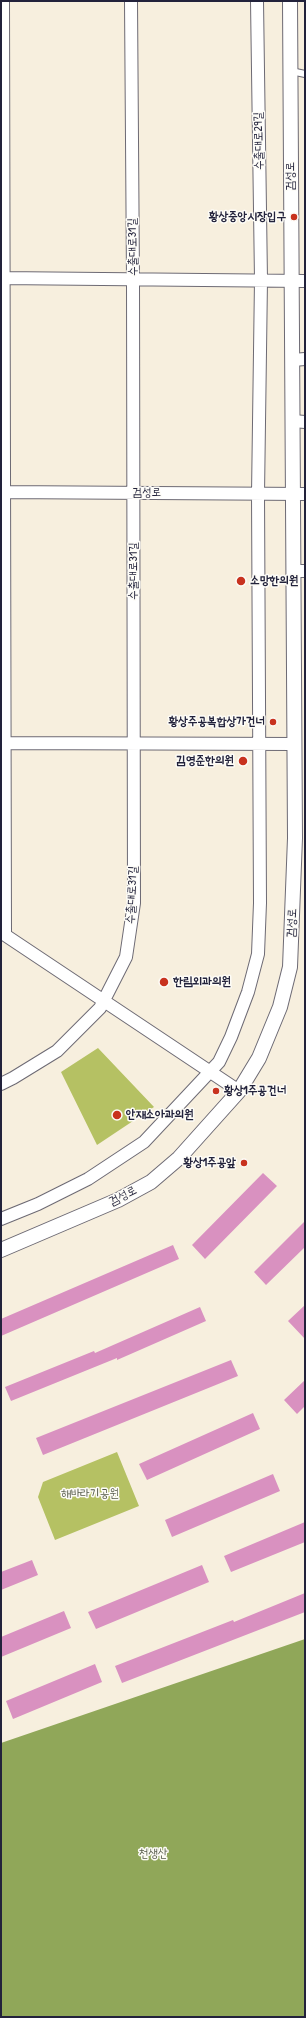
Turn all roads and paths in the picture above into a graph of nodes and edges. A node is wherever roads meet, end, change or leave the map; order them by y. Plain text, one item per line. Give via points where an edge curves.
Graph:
1 (3, 1) edge
2 (131, 1) edge
3 (257, 1) edge
4 (290, 1) edge
5 (291, 71) junction
6 (305, 74) edge
7 (2, 278) edge
8 (133, 279) junction
9 (261, 280) junction
10 (299, 281) edge
11 (299, 360) edge
12 (299, 422) edge
13 (3, 492) edge
14 (134, 493) junction
15 (258, 494) junction
16 (299, 494) edge
17 (300, 571) edge
18 (3, 744) edge
19 (134, 744) junction
20 (260, 744) junction
21 (295, 744) junction
22 (3, 936) edge
23 (104, 1000) junction
24 (211, 1071) junction
25 (1, 1084) edge
26 (239, 1091) junction
27 (1, 1219) edge
28 (1, 1250) edge

1 - 7 street
2 - 8 street, 수출대로31길
3 - 9 street, 수출대로29길
4 - 5 street, 검성로
5 - 6 lane
5 - 10 street, 검성로
7 - 8 street
7 - 13 street
8 - 9 street
8 - 14 street, 수출대로31길
9 - 10 street
9 - 15 street, 수출대로29길
10 - 11 street, 검성로
11 - 12 street, 검성로
12 - 16 street, 검성로
13 - 14 street, 검성로
13 - 18 street
14 - 15 street, 검성로
14 - 19 street, 수출대로31길
15 - 16 street, 검성로
15 - 20 street, 수출대로29길
16 - 17 street, 검성로
17 - 21 street, 검성로
18 - 19 street
18 - 22 street
19 - 20 street
19 - 23 street, 수출대로31길 via 134,903 126,957
20 - 21 street
20 - 24 street, 수출대로29길 via 258,954 248,992 231,1037 219,1062
21 - 26 street, 검성로 via 295,838 290,967 280,1007 259,1058
22 - 23 street
23 - 24 street
23 - 25 street, 수출대로31길 via 100,1008 57,1051
24 - 26 street
24 - 27 street, 수출대로29길 via 144,1142 88,1179
26 - 28 street, 검성로 via 179,1158 151,1182 118,1200

